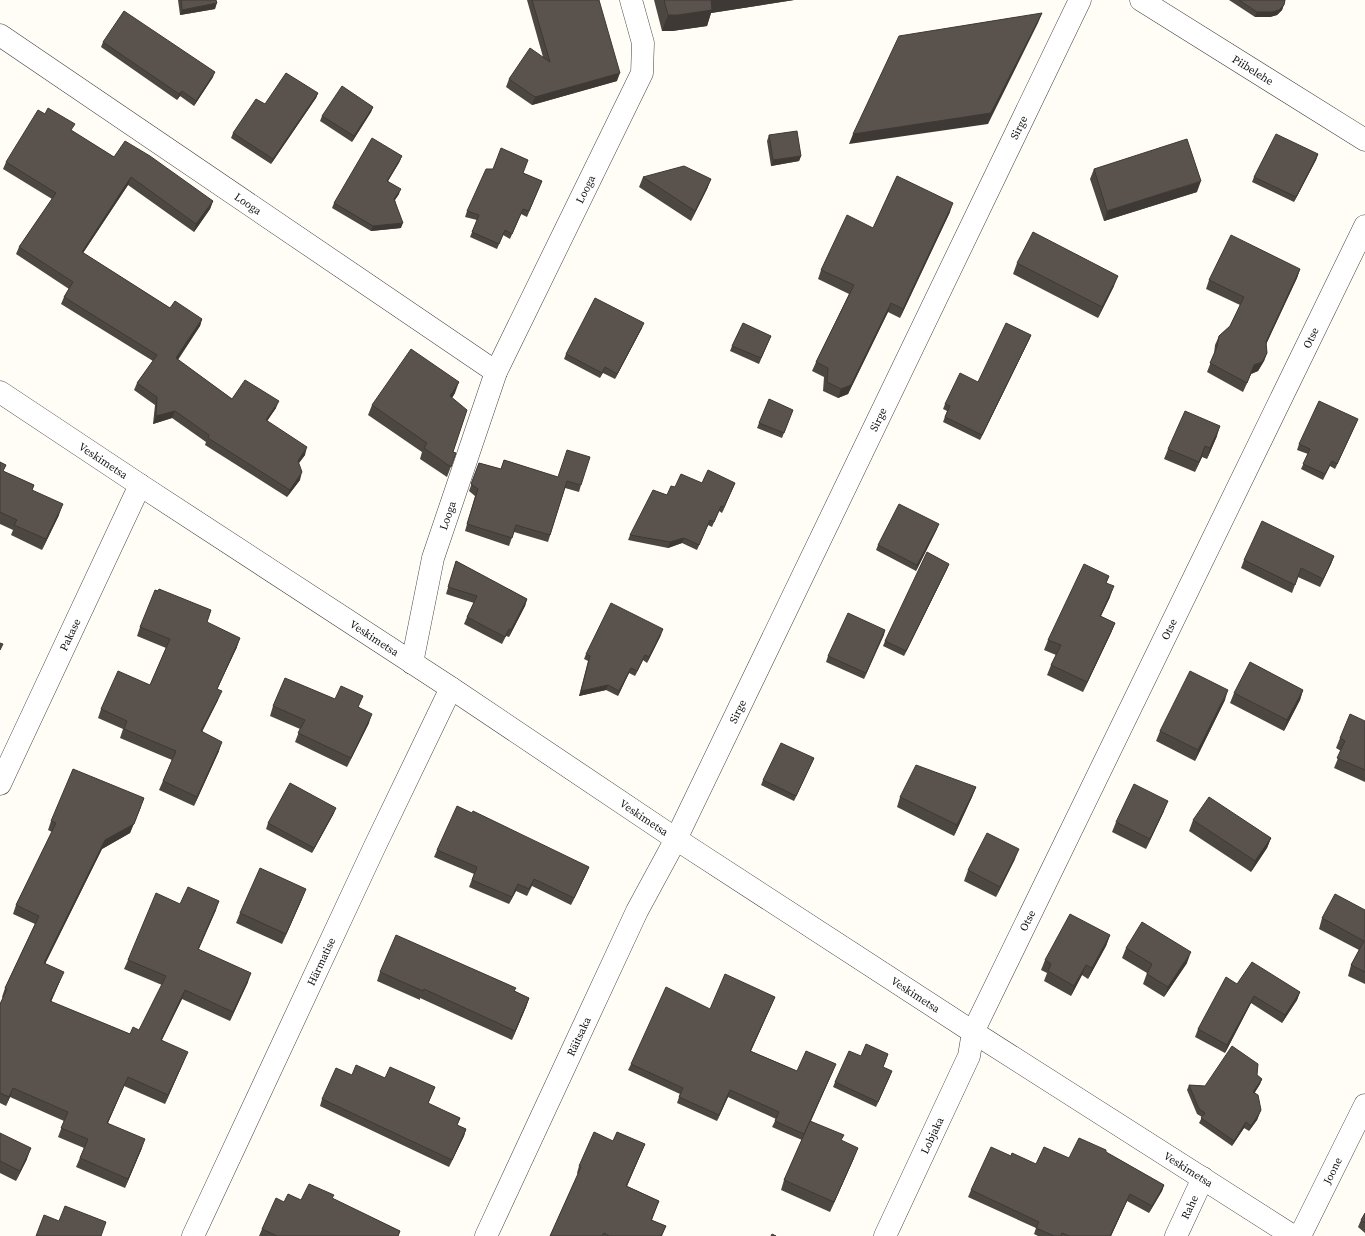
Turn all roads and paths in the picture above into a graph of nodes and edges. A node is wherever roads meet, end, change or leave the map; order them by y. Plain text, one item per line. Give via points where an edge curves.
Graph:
1 (631, 0) edge
2 (1080, 0) edge
3 (1141, 0) edge
4 (0, 35) edge
5 (1365, 140) edge
6 (1365, 226) edge
7 (496, 372) junction
8 (0, 392) edge
9 (140, 485) junction
10 (412, 663) junction
11 (451, 688) junction
12 (0, 784) edge
13 (676, 839) junction
14 (972, 1032) junction
15 (1365, 1105) edge
16 (1203, 1178) junction
17 (193, 1236) edge
18 (486, 1236) edge
19 (885, 1236) edge
20 (1176, 1236) edge
21 (1293, 1236) edge
22 (1300, 1236) edge

1 - 7 street, Looga via 643,43 642,73
2 - 13 street, Sirge
3 - 5 street, Piibelehe
4 - 7 street, Looga
6 - 14 street, Otse
7 - 10 street, Looga via 433,558
8 - 9 street, Veskimetsa
9 - 10 street, Veskimetsa
9 - 12 street, Pakase
10 - 11 street, Veskimetsa
11 - 13 street, Veskimetsa
11 - 17 street, Härmatise
13 - 14 street, Veskimetsa
13 - 18 street, Räitsaka via 637,911
14 - 16 street, Veskimetsa
14 - 19 street, Lobjaka via 969,1056
15 - 22 street, Joone
16 - 20 street, Rahe
16 - 21 street, Veskimetsa

